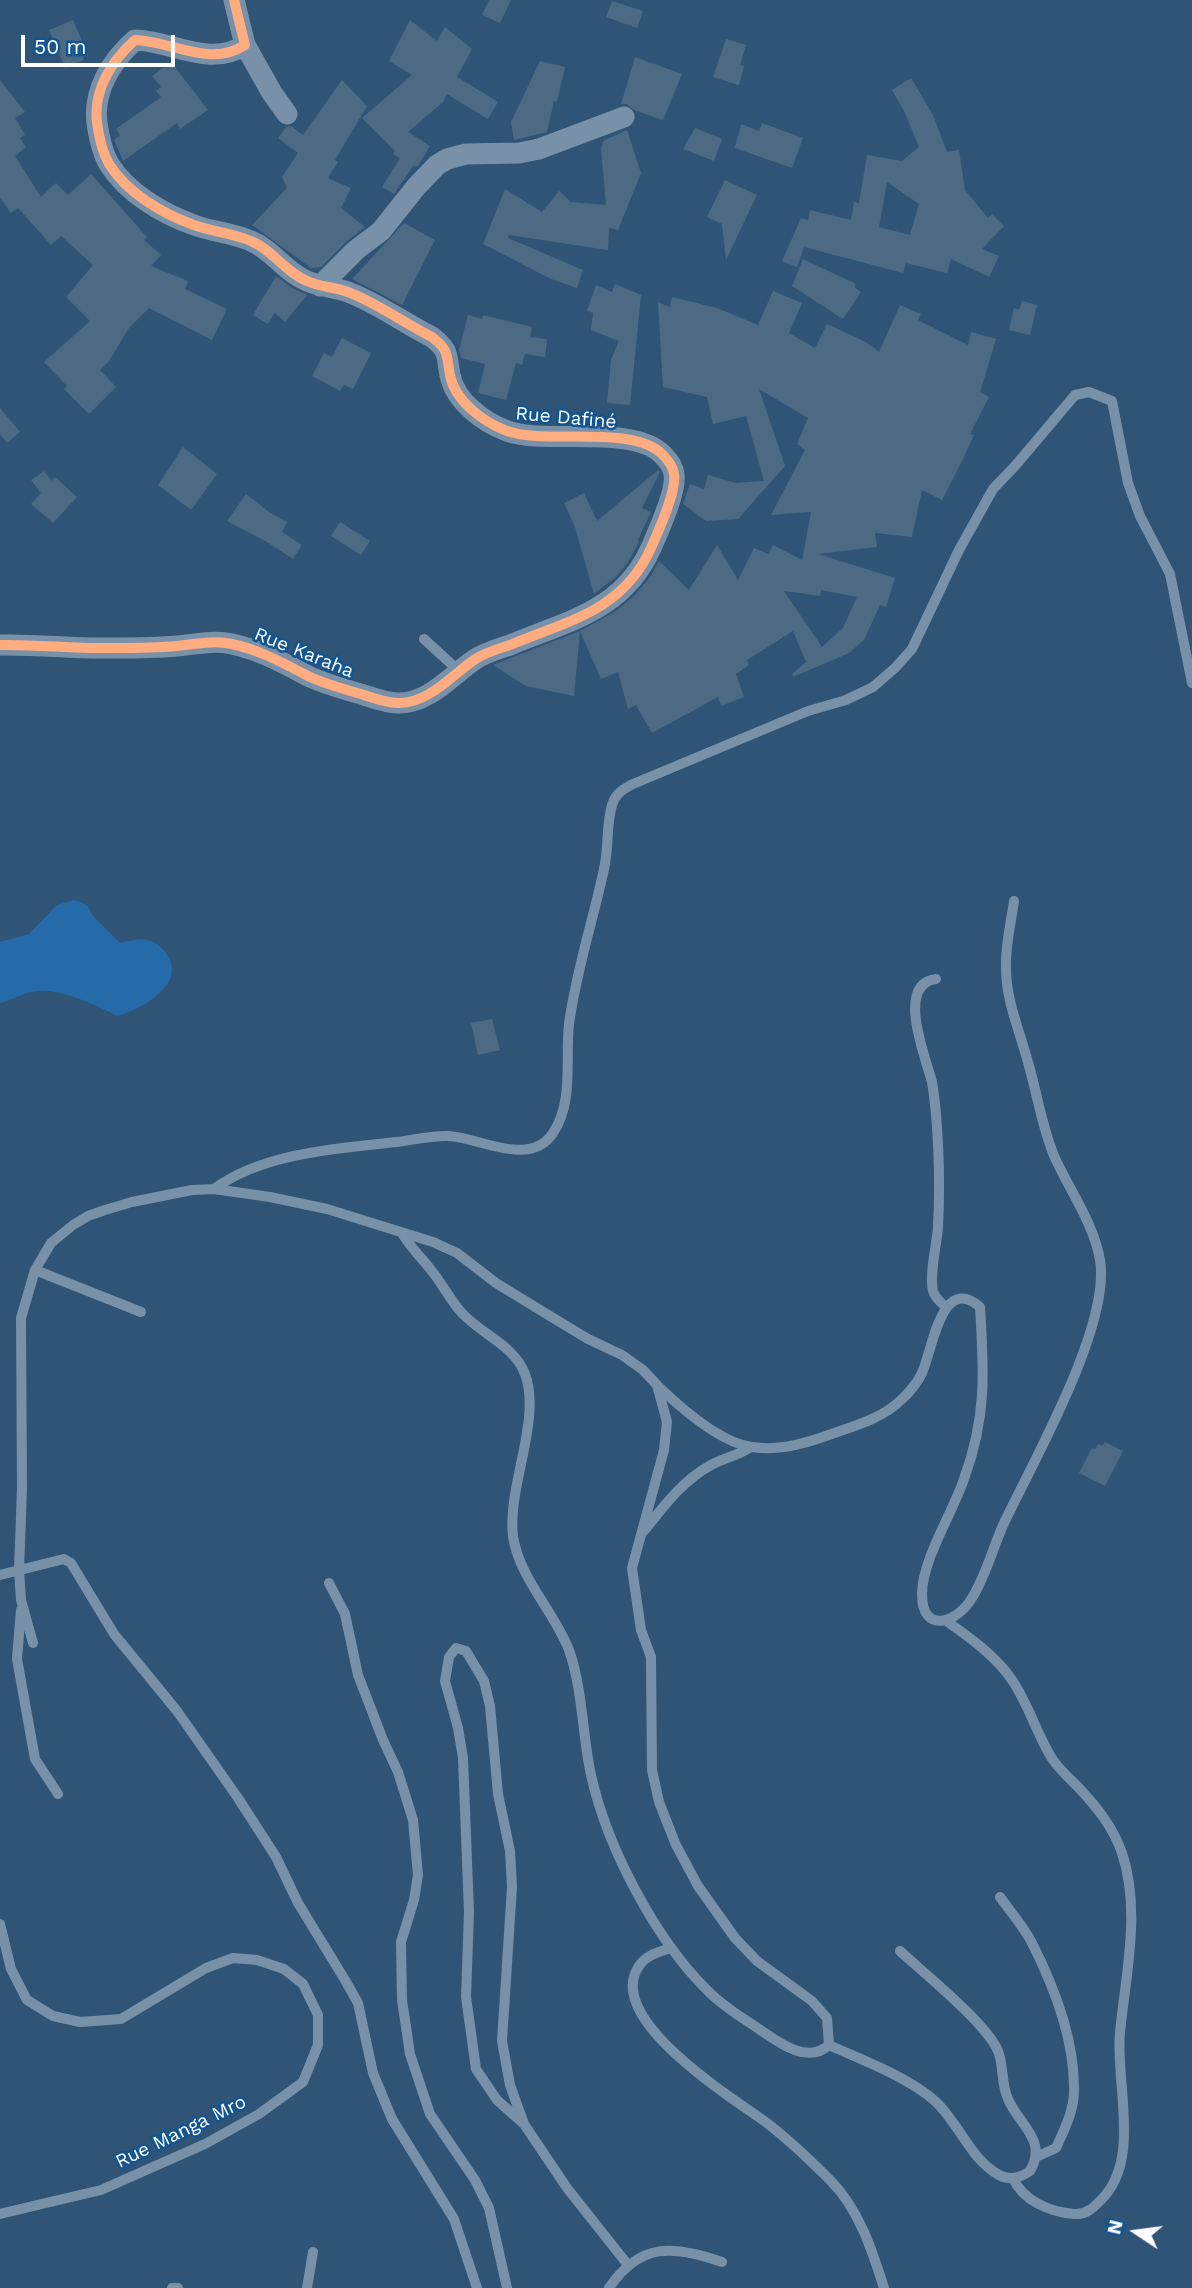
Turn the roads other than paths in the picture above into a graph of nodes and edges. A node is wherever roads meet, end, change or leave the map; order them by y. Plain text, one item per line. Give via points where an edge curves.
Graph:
1 (234, 0) edge
2 (246, 45) junction
3 (287, 114) dead end
4 (624, 117) dead end
5 (320, 286) junction
6 (424, 639) dead end
7 (0, 645) edge
8 (460, 672) junction
9 (1192, 683) edge
10 (1014, 901) dead end
11 (936, 979) dead end
12 (214, 1189) junction
13 (401, 1233) junction
14 (35, 1270) junction
15 (946, 1307) junction
16 (141, 1312) dead end
17 (657, 1385) junction
18 (751, 1447) junction
19 (640, 1536) junction
20 (19, 1570) junction
21 (0, 1575) edge
22 (329, 1583) dead end
23 (22, 1600) junction
24 (945, 1620) junction
25 (33, 1643) dead end
26 (58, 1794) dead end
27 (1000, 1897) dead end
28 (0, 1924) edge
29 (670, 1948) junction
30 (900, 1951) dead end
31 (829, 2045) junction
32 (524, 2124) junction
33 (1037, 2157) junction
34 (1013, 2178) junction
35 (0, 2214) edge
36 (313, 2252) dead end
37 (722, 2262) dead end
38 (628, 2266) junction
39 (173, 2288) edge
40 (178, 2288) edge
41 (307, 2288) edge
42 (477, 2288) edge
43 (507, 2288) edge
44 (609, 2288) edge
45 (884, 2288) edge

1 - 2 street
2 - 3 street
2 - 5 street, Rue Dafiné via 220,55 135,40 121,52 105,78 95,107 99,139 108,163 141,197 195,226 252,241 293,273
4 - 5 street via 539,149 447,159 416,187 381,232
5 - 8 street, Rue Dafiné via 347,292 443,345 459,394 488,422 530,436 633,441 653,446 671,467 672,491 650,550 613,598 587,616 475,659
6 - 8 lane
7 - 8 street, Rue Karaha via 109,648 229,643 268,655 340,688 399,703 427,695
9 - 12 lane via 1170,573 1128,483 1112,401 1089,392 1075,394 993,489 912,649 895,668 873,687 846,700 808,711 618,792 569,1024 565,1102 547,1141 518,1151 449,1136 322,1150 281,1160
10 - 24 lane via 1005,964 1014,1017 1040,1116 1101,1261 1100,1297 1087,1343 1002,1527 981,1584 969,1603
11 - 15 lane via 921,985 915,1006 936,1111 938,1224 933,1291
12 - 13 lane via 327,1209
12 - 14 lane via 192,1189 88,1216 51,1242
13 - 17 lane via 457,1253 496,1283 622,1355
13 - 29 lane via 460,1311 517,1357 526,1377 530,1405 513,1536 528,1578 550,1610 569,1651 592,1779 609,1831 642,1902
14 - 16 lane
14 - 20 lane via 21,1318
15 - 18 lane via 920,1377 887,1411 818,1439 781,1447
15 - 24 lane via 965,1299 980,1307 984,1358 976,1438 923,1576 924,1612 928,1618
17 - 18 lane via 678,1406 717,1432
17 - 19 lane via 667,1422 664,1450
18 - 19 lane via 712,1465 676,1490
19 - 31 lane via 632,1568 641,1630 651,1657 652,1770 659,1802 698,1886 734,1938 812,2001 827,2018
20 - 21 lane
20 - 23 lane
20 - 42 lane via 64,1559 71,1563 114,1634 206,1749 270,1847 358,2003 373,2073 391,2119 454,2219
22 - 43 lane via 345,1614 358,1675 413,1820 418,1875 401,1942 402,2000 410,2054 430,2114 489,2208
23 - 25 lane
23 - 26 lane via 17,1659 23,1699 35,1759
24 - 34 lane via 976,1642 1012,1679 1055,1762 1109,1824 1129,1880 1131,1928 1118,2063 1124,2129 1114,2183 1090,2211 1076,2215 1041,2206 1017,2188
27 - 33 lane via 1030,1939 1071,2047 1074,2093 1069,2118 1056,2148
28 - 35 lane, Rue Manga Mro via 11,1969 27,2000 52,2016 80,2022 121,2019 206,1968 233,1958 284,1969 303,1984 318,2015 318,2045 303,2082 259,2114 205,2144 101,2190
29 - 31 lane via 708,1992 792,2050 808,2054 822,2052
29 - 45 lane via 637,1967 635,2002 644,2019 694,2069 783,2136 832,2182 853,2208
30 - 33 lane via 980,2025 998,2052 1007,2097 1033,2138
31 - 34 lane via 935,2101 989,2169
32 - 32 lane via 510,2085 502,2041 512,1887 490,1706 484,1681 466,1651 456,1648 449,1657 445,1681 463,1758 469,2034 481,2080
32 - 38 lane
33 - 34 lane via 1030,2171
36 - 41 lane
37 - 38 lane via 672,2250 643,2254
38 - 44 lane
39 - 40 lane

